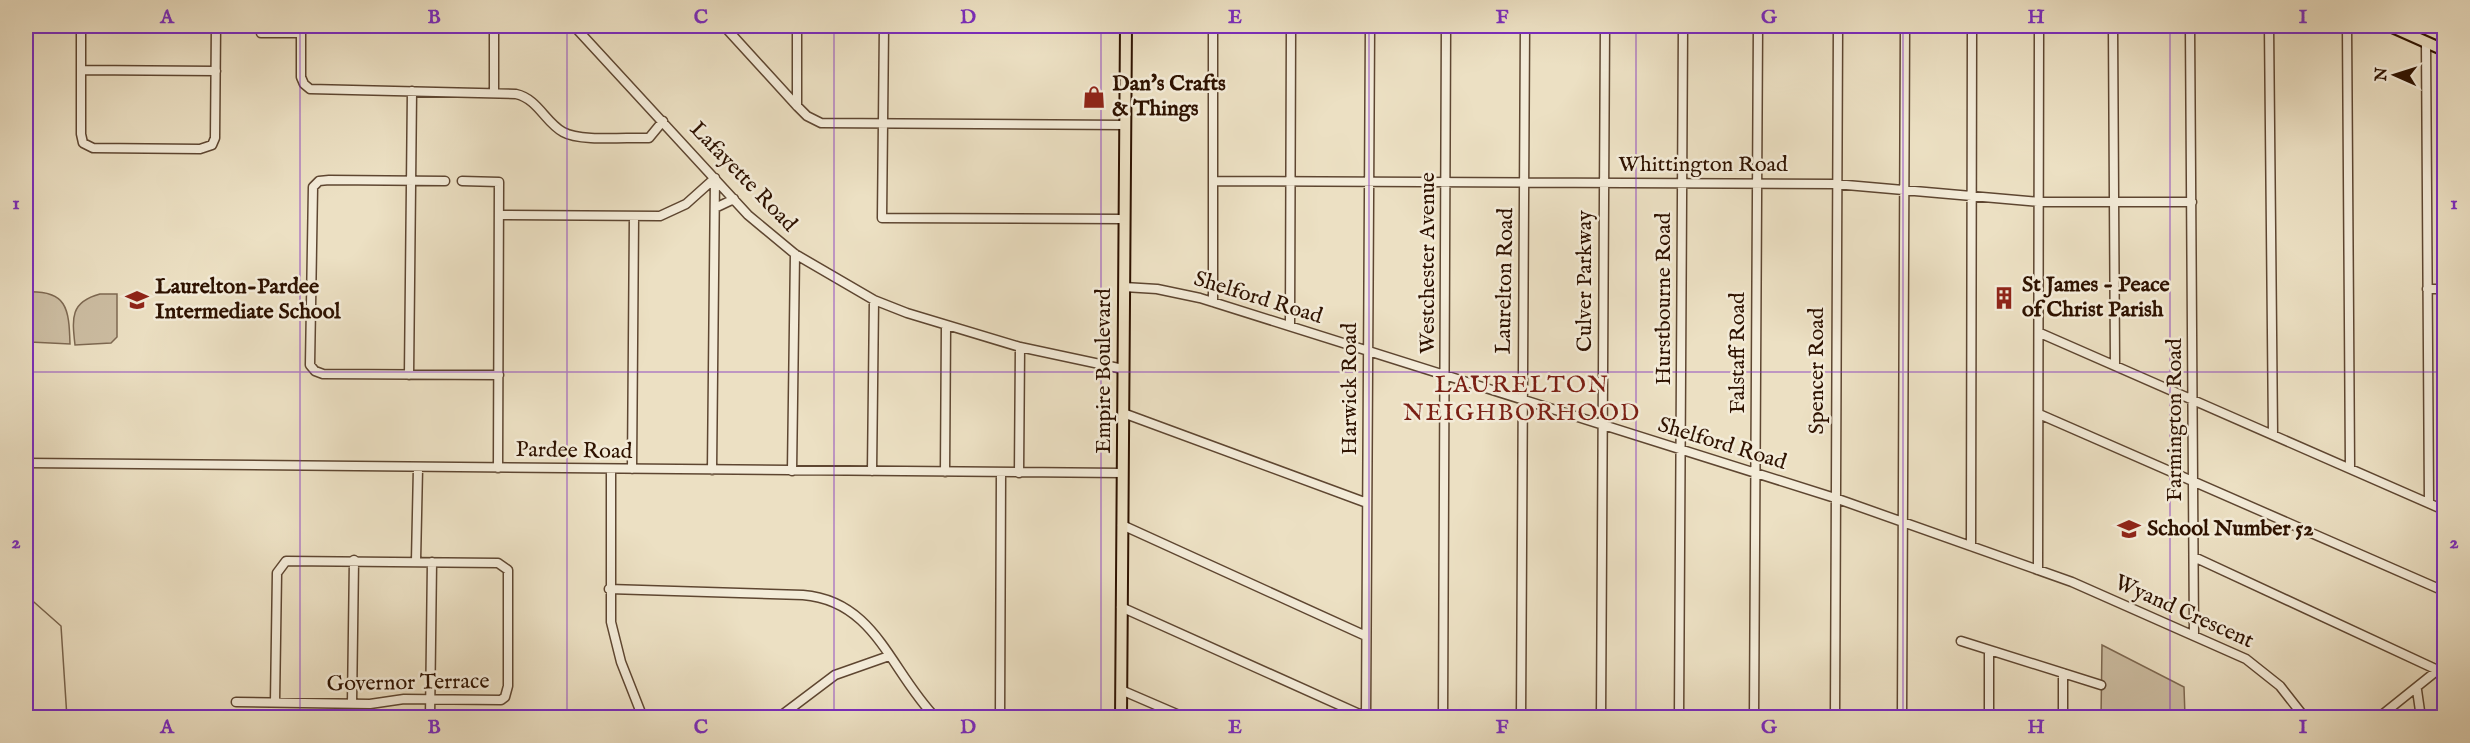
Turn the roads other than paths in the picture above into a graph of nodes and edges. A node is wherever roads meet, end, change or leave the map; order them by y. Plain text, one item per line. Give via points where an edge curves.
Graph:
1 (81, 26) edge
2 (216, 26) edge
3 (494, 26) edge
4 (574, 26) edge
5 (724, 26) edge
6 (797, 26) edge
7 (884, 26) edge
8 (1126, 26) edge
9 (1214, 26) edge
10 (1291, 26) edge
11 (1370, 26) edge
12 (1446, 26) edge
13 (1525, 26) edge
14 (1605, 26) edge
15 (1683, 26) edge
16 (1758, 26) edge
17 (1838, 26) edge
18 (1905, 26) edge
19 (1972, 26) edge
20 (2039, 26) edge
21 (2113, 26) edge
22 (2190, 26) edge
23 (2269, 26) edge
24 (2347, 26) edge
25 (2390, 26) edge
26 (301, 29) edge
27 (261, 33) dead end
28 (2426, 42) junction
29 (2445, 50) edge
30 (81, 70) junction
31 (216, 71) junction
32 (412, 91) junction
33 (495, 93) junction
34 (797, 106) junction
35 (663, 121) junction
36 (883, 123) junction
37 (1125, 125) junction
38 (715, 178) junction
39 (410, 181) junction
40 (445, 181) dead end
41 (462, 181) dead end
42 (1213, 181) junction
43 (1291, 181) junction
44 (1369, 181) junction
45 (1446, 181) junction
46 (1524, 182) junction
47 (1604, 182) junction
48 (1682, 183) junction
49 (1757, 183) junction
50 (1835, 184) junction
51 (1905, 190) junction
52 (1972, 196) junction
53 (734, 199) junction
54 (2192, 201) junction
55 (2040, 202) junction
56 (2115, 202) junction
57 (715, 208) junction
58 (500, 215) junction
59 (634, 218) junction
60 (1124, 219) junction
61 (795, 254) junction
62 (1124, 287) junction
63 (2427, 289) junction
64 (2445, 289) edge
65 (874, 300) junction
66 (1213, 302) junction
67 (946, 326) junction
68 (1290, 327) junction
69 (2040, 333) junction
70 (1020, 347) junction
71 (1368, 351) junction
72 (2115, 365) junction
73 (1123, 369) junction
74 (409, 375) junction
75 (499, 375) junction
76 (1445, 375) junction
77 (1522, 399) junction
78 (2193, 399) junction
79 (1123, 413) junction
80 (2039, 414) junction
81 (1602, 425) junction
82 (2273, 434) junction
83 (1681, 450) junction
84 (26, 464) edge
85 (417, 468) junction
86 (498, 468) junction
87 (2350, 468) junction
88 (611, 469) junction
89 (632, 470) junction
90 (712, 470) junction
91 (792, 471) junction
92 (872, 471) junction
93 (945, 472) junction
94 (1001, 473) junction
95 (1019, 473) junction
96 (1122, 473) junction
97 (1755, 473) junction
98 (2194, 480) junction
99 (1835, 498) junction
100 (1367, 503) junction
101 (2429, 503) junction
102 (2445, 510) edge
103 (1904, 522) junction
104 (1122, 525) junction
105 (1971, 546) junction
106 (2194, 557) junction
107 (354, 560) junction
108 (416, 561) junction
109 (432, 562) junction
110 (2038, 570) junction
111 (2064, 579) joint
112 (609, 589) junction
113 (2445, 591) edge
114 (1121, 607) junction
115 (2194, 634) junction
116 (1366, 636) junction
117 (1961, 641) dead end
118 (1989, 650) junction
119 (889, 656) junction
120 (2443, 670) edge
121 (2063, 673) junction
122 (2101, 685) dead end
123 (1121, 690) junction
124 (2417, 690) junction
125 (430, 700) junction
126 (236, 702) dead end
127 (275, 702) junction
128 (352, 703) junction
129 (430, 717) edge
130 (643, 717) edge
131 (778, 717) edge
132 (936, 717) edge
133 (1000, 717) edge
134 (1121, 717) edge
135 (1186, 717) edge
136 (1366, 717) edge
137 (1443, 717) edge
138 (1521, 717) edge
139 (1600, 717) edge
140 (1679, 717) edge
141 (1754, 717) edge
142 (1835, 717) edge
143 (1902, 717) edge
144 (1989, 717) edge
145 (2063, 717) edge
146 (2305, 717) edge
147 (2378, 717) edge
148 (2421, 717) edge

1 - 30 street
2 - 31 street
3 - 33 street
4 - 35 street, Lafayette Road
5 - 34 street
6 - 34 street
7 - 36 street
8 - 37 main road, Empire Boulevard
9 - 42 street
10 - 43 street
11 - 44 street, Harwick Road
12 - 45 street, Westchester Avenue
13 - 46 street, Laurelton Road
14 - 47 street, Culver Parkway
15 - 48 street, Hurstbourne Road
16 - 49 street, Falstaff Road
17 - 50 street, Spencer Road
18 - 51 street
19 - 52 street
20 - 55 street
21 - 56 street
22 - 54 street, Farmington Road
23 - 82 street
24 - 87 street
25 - 28 main road
26 - 27 street
26 - 32 street via 301,77 310,88
28 - 29 main road
28 - 63 street
30 - 31 street
30 - 31 street via 81,138 90,147 209,147 215,138
32 - 33 street
32 - 39 street
33 - 35 street via 528,98 558,128 575,136 649,138
34 - 36 street via 822,123
35 - 38 street, Lafayette Road
36 - 37 street
36 - 60 street via 882,218
37 - 60 main road, Empire Boulevard
38 - 53 street, Lafayette Road
38 - 57 street
38 - 59 street via 672,212
39 - 40 street
39 - 74 street
39 - 74 street via 329,180 315,184 311,197 309,361 315,371 323,374
41 - 58 street via 499,182
42 - 43 street, Whittington Road
42 - 66 street
43 - 44 street, Whittington Road
43 - 68 street
44 - 45 street, Whittington Road
44 - 71 street, Harwick Road
45 - 46 street, Whittington Road
45 - 76 street, Westchester Avenue
46 - 47 street, Whittington Road
46 - 77 street, Laurelton Road
47 - 48 street, Whittington Road
47 - 81 street, Culver Parkway
48 - 49 street, Whittington Road
48 - 83 street, Hurstbourne Road
49 - 50 street, Whittington Road
49 - 97 street, Falstaff Road
50 - 51 street, Whittington Road
50 - 99 street, Spencer Road
51 - 52 street, Whittington Road
51 - 103 street
52 - 55 street, Whittington Road
52 - 105 street
53 - 57 street
53 - 61 street, Lafayette Road
54 - 56 street, Whittington Road
54 - 78 street, Farmington Road
55 - 56 street, Whittington Road
55 - 69 street
56 - 72 street
57 - 90 street
58 - 59 street
58 - 75 street
59 - 89 street
60 - 62 main road, Empire Boulevard
61 - 65 street, Lafayette Road
61 - 91 street
62 - 66 street, Shelford Road via 1173,291
62 - 73 main road, Empire Boulevard
63 - 64 street
63 - 101 street
65 - 67 street, Lafayette Road
65 - 92 street
66 - 68 street, Shelford Road
67 - 70 street, Lafayette Road
67 - 93 street
68 - 71 street, Shelford Road
69 - 72 street
69 - 80 street
70 - 73 street, Lafayette Road
70 - 95 street
71 - 76 street, Shelford Road
71 - 100 street, Harwick Road
72 - 78 street
73 - 79 main road, Empire Boulevard
74 - 75 street
75 - 86 street
76 - 77 street, Shelford Road
76 - 137 street, Westchester Avenue
77 - 81 street, Shelford Road
77 - 138 street, Laurelton Road
78 - 82 street
78 - 98 street, Farmington Road
79 - 96 main road, Empire Boulevard
79 - 100 street
80 - 98 street
80 - 110 street
81 - 83 street, Shelford Road
81 - 139 street, Culver Parkway
82 - 87 street
83 - 97 street, Shelford Road
83 - 140 street, Hurstbourne Road
84 - 85 street, Pardee Road
85 - 86 street, Pardee Road
85 - 108 street
86 - 88 street, Pardee Road
87 - 101 street
88 - 89 street, Pardee Road
88 - 112 street
89 - 90 street, Pardee Road
90 - 91 street, Pardee Road
91 - 92 street, Pardee Road
92 - 93 street, Pardee Road
93 - 94 street, Pardee Road
94 - 95 street, Pardee Road
94 - 133 street
95 - 96 street, Pardee Road
96 - 104 main road, Empire Boulevard
97 - 99 street, Shelford Road
97 - 141 street, Falstaff Road
98 - 106 street, Farmington Road
98 - 113 street
99 - 103 street, Shelford Road
99 - 142 street, Spencer Road
100 - 116 street, Harwick Road
101 - 102 street
103 - 105 street, Shelford Road
103 - 143 street
104 - 114 main road, Empire Boulevard
104 - 116 street
105 - 110 street, Shelford Road
106 - 115 street, Farmington Road
106 - 120 street
107 - 108 street, Governor Terrace
107 - 127 street, Governor Terrace via 293,559 280,566
107 - 128 street
108 - 109 street, Governor Terrace
109 - 125 street
109 - 125 street, Governor Terrace via 498,563 508,570 508,686 505,697 495,701
110 - 111 street, Shelford Road
111 - 115 street, Wyand Crescent
112 - 119 street via 827,598 860,617
112 - 130 street via 616,647
114 - 123 main road, Empire Boulevard
114 - 136 street
115 - 146 street, Wyand Crescent via 2260,668
116 - 136 street, Harwick Road
117 - 118 street
118 - 121 street
118 - 144 street
119 - 131 street via 835,675
119 - 132 street via 915,695
120 - 124 street
121 - 122 street
121 - 145 street
123 - 134 main road, Empire Boulevard
123 - 135 street
124 - 147 street
124 - 148 street
125 - 128 street, Governor Terrace
125 - 129 street
126 - 127 street, Governor Terrace
127 - 128 street, Governor Terrace

